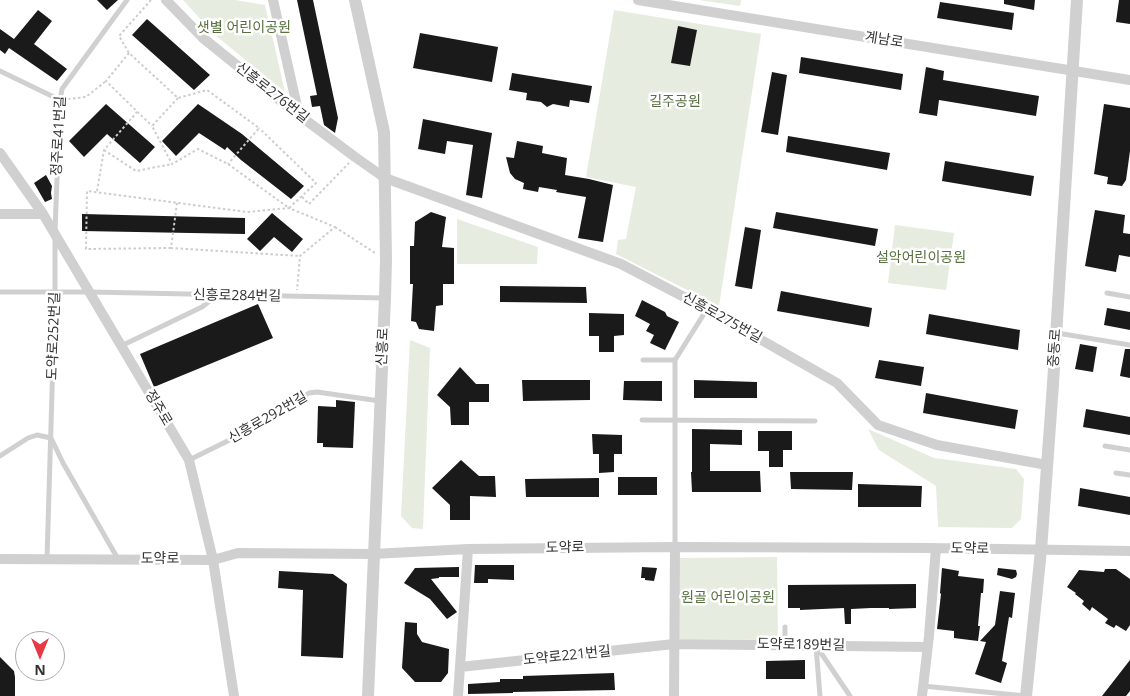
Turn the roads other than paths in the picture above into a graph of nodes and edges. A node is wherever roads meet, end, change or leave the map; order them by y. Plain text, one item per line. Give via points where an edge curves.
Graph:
1 (127, 0) edge
2 (166, 0) edge
3 (273, 0) edge
4 (355, 0) edge
5 (638, 0) edge
6 (1077, 0) edge
7 (1073, 70) junction
8 (0, 71) edge
9 (1130, 80) edge
10 (60, 100) junction
11 (299, 115) junction
12 (0, 152) edge
13 (385, 178) junction
14 (0, 214) edge
15 (43, 214) junction
16 (55, 234) junction
17 (0, 292) edge
18 (55, 292) junction
19 (90, 292) junction
20 (1107, 293) dead end
21 (217, 295) junction
22 (1130, 297) edge
23 (385, 298) junction
24 (707, 308) junction
25 (1056, 333) junction
26 (1130, 345) edge
27 (121, 346) junction
28 (643, 360) dead end
29 (675, 360) junction
30 (380, 401) junction
31 (642, 420) dead end
32 (675, 420) junction
33 (815, 420) dead end
34 (51, 438) junction
35 (1106, 446) dead end
36 (1130, 450) edge
37 (0, 456) edge
38 (189, 460) junction
39 (1047, 465) junction
40 (1116, 473) dead end
41 (1130, 475) edge
42 (675, 547) junction
43 (936, 548) junction
44 (468, 549) junction
45 (1040, 550) junction
46 (1130, 551) edge
47 (374, 554) junction
48 (0, 559) edge
49 (47, 559) junction
50 (118, 559) junction
51 (213, 560) junction
52 (786, 627) dead end
53 (674, 644) junction
54 (785, 645) junction
55 (816, 646) junction
56 (927, 647) junction
57 (460, 668) junction
58 (922, 691) edge
59 (234, 696) edge
60 (368, 696) edge
61 (458, 696) edge
62 (674, 696) edge
63 (820, 696) edge
64 (850, 696) edge
65 (1026, 696) edge

1 - 10 lane, 정주로41번길 via 62,89
2 - 11 street, 신흥로276번길 via 203,38
3 - 11 street
4 - 13 street, 신흥로 via 384,132
5 - 7 street, 계남로
6 - 7 street, 중동로
7 - 9 street, 계남로
7 - 25 street, 중동로
8 - 10 lane
10 - 16 lane, 정주로41번길
11 - 13 street, 신흥로276번길
12 - 15 street, 정주로
13 - 23 street, 신흥로
13 - 24 street, 신흥로275번길 via 621,264
14 - 15 street
15 - 16 street, 정주로
16 - 18 lane, 도약로252번길
16 - 19 street, 정주로
17 - 18 lane, 신흥로284번길
18 - 19 lane, 신흥로284번길
18 - 34 lane, 도약로252번길
19 - 21 lane, 신흥로284번길
19 - 27 street, 정주로
20 - 22 lane
21 - 23 lane, 신흥로284번길
21 - 27 lane via 202,307
23 - 30 street, 신흥로
24 - 29 lane
24 - 39 street, 신흥로275번길 via 837,382 878,426 938,445
25 - 26 lane
25 - 39 street, 중동로
27 - 38 street, 정주로
28 - 29 lane
29 - 32 lane
30 - 38 lane, 신흥로292번길 via 309,393 264,423
30 - 47 street, 신흥로
31 - 32 lane
32 - 33 lane
32 - 42 lane
34 - 37 lane via 37,435 28,438
34 - 49 lane, 도약로252번길
34 - 50 lane
35 - 36 lane
38 - 51 street, 정주로
39 - 45 street, 중동로
40 - 41 lane
42 - 43 street, 도약로
42 - 44 street, 도약로
42 - 53 street
43 - 45 street, 도약로
43 - 56 street
44 - 47 street, 도약로
44 - 57 street
45 - 46 street, 도약로
45 - 65 street, 중동로
47 - 51 street, 도약로 via 238,553
47 - 60 street, 신흥로
48 - 49 street, 도약로
49 - 50 street, 도약로
50 - 51 street, 도약로
51 - 59 street, 정주로
52 - 54 lane
53 - 54 street, 도약로189번길
53 - 57 street, 도약로221번길
53 - 62 street
54 - 55 street, 도약로189번길
55 - 56 street, 도약로189번길
55 - 63 lane
55 - 64 lane
56 - 58 street
57 - 61 street
58 - 65 lane, 중동로

